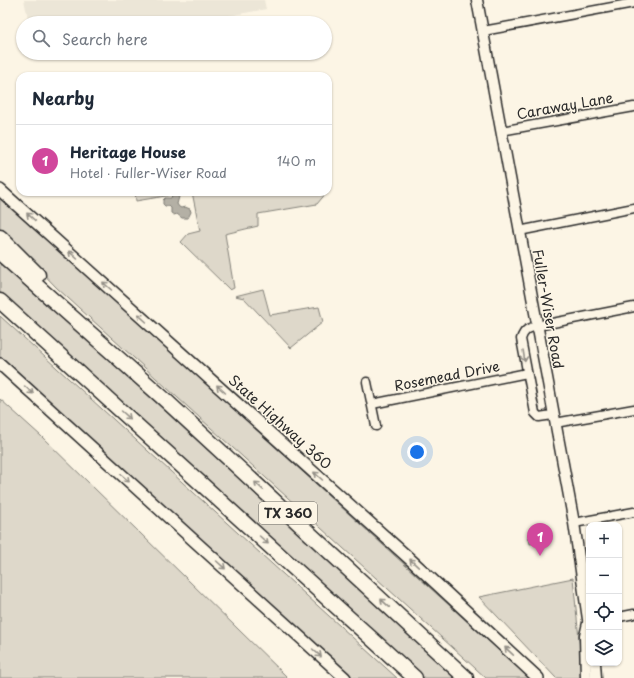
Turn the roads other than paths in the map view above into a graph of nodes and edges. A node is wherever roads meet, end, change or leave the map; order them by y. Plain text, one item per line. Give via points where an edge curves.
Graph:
1 (477, 0) edge
2 (634, 3) edge
3 (483, 31) junction
4 (634, 107) edge
5 (501, 131) junction
6 (0, 190) edge
7 (634, 208) edge
8 (519, 231) junction
9 (0, 237) edge
10 (0, 253) edge
11 (0, 301) edge
12 (634, 307) edge
13 (0, 310) edge
14 (537, 326) junction
15 (0, 364) edge
16 (527, 373) junction
17 (367, 382) dead end
18 (97, 389) junction
19 (162, 397) junction
20 (372, 404) junction
21 (634, 409) edge
22 (554, 419) junction
23 (376, 426) dead end
24 (634, 512) edge
25 (574, 523) junction
26 (586, 604) edge
27 (634, 614) edge
28 (622, 616) edge
29 (349, 617) junction
30 (414, 629) junction
31 (587, 630) edge
32 (595, 666) edge
33 (345, 678) edge
34 (403, 678) edge
35 (415, 678) edge
36 (466, 678) edge
37 (477, 678) edge
38 (538, 678) edge
39 (586, 678) edge
40 (596, 678) edge

1 - 3 street, Fuller-Wiser Road
2 - 3 street
3 - 5 street, Fuller-Wiser Road
4 - 5 street, Caraway Lane
5 - 8 street, Fuller-Wiser Road
38 -> 6 main road, State Highway 360 via 412,561
7 - 8 street
8 - 14 street, Fuller-Wiser Road
9 - 19 highway via 152,382
10 - 19 highway, TX 360
11 - 18 highway, TX 360
12 - 14 street
13 - 18 highway via 77,378
14 -> 16 street via 528,328 521,340
14 - 22 street, Fuller-Wiser Road
15 -> 33 main road
16 - 20 street, Rosemead Drive
16 - 22 street via 535,413
17 - 20 street
18 -> 29 highway, TX 360
30 -> 19 highway, TX 360
20 - 23 street
21 - 22 street
22 - 25 street, Fuller-Wiser Road
24 - 25 street
25 - 26 street, Fuller-Wiser Road
27 - 28 street
29 - 34 highway via 356,634
29 - 35 highway, TX 360
30 - 36 highway, TX 360
30 - 37 highway via 426,631
31 - 39 street, Fuller-Wiser Road
32 - 40 street

